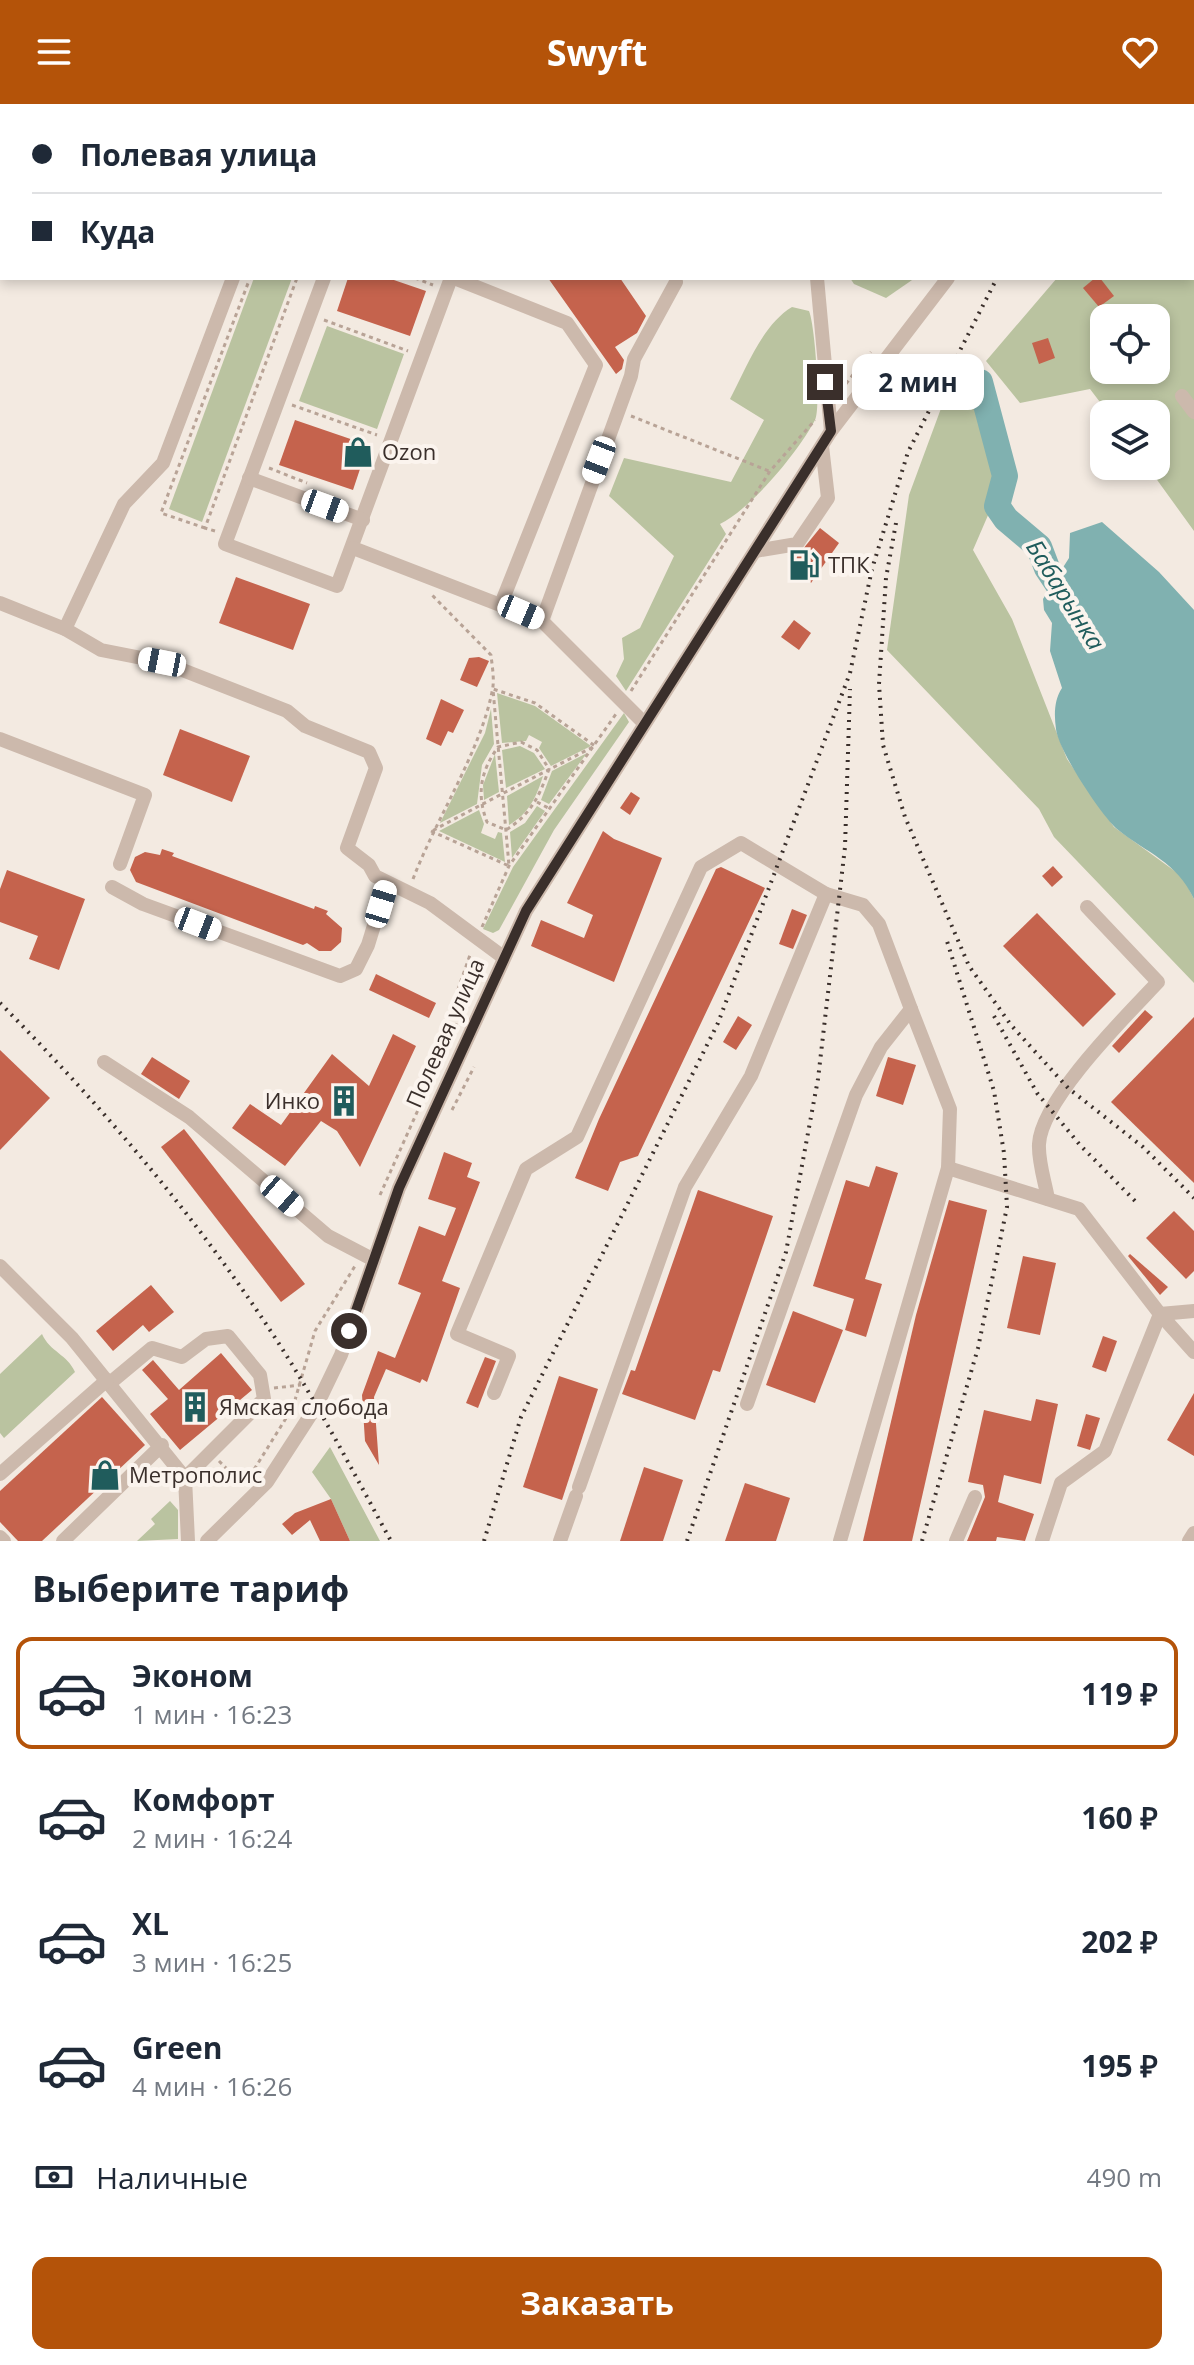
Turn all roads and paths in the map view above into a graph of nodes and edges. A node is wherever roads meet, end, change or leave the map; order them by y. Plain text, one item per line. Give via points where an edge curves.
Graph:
1 (232, 280) edge
2 (249, 280) edge
3 (296, 280) edge
4 (323, 280) edge
5 (452, 280) edge
6 (458, 280) edge
7 (817, 280) edge
8 (946, 280) edge
9 (676, 282) dead end
10 (324, 320) dead end
11 (408, 351) dead end
12 (1182, 396) dead end
13 (292, 405) dead end
14 (620, 405) junction
15 (1194, 412) edge
16 (831, 431) junction
17 (377, 435) dead end
18 (822, 446) junction
19 (770, 471) dead end
20 (249, 478) junction
21 (363, 520) junction
22 (205, 528) junction
23 (228, 536) junction
24 (353, 548) junction
25 (755, 551) junction
26 (428, 591) dead end
27 (0, 603) edge
28 (501, 604) junction
29 (542, 621) junction
30 (65, 629) junction
31 (493, 689) junction
32 (644, 723) junction
33 (0, 739) edge
34 (498, 747) junction
35 (549, 769) junction
36 (502, 794) junction
37 (537, 802) junction
38 (481, 805) junction
39 (550, 809) dead end
40 (506, 830) junction
41 (431, 831) junction
42 (120, 864) dead end
43 (387, 883) junction
44 (112, 887) dead end
45 (408, 893) junction
46 (826, 894) junction
47 (1087, 907) dead end
48 (503, 957) junction
49 (911, 1009) junction
50 (104, 1062) dead end
51 (948, 1168) junction
52 (1048, 1199) junction
53 (374, 1260) junction
54 (0, 1266) edge
55 (1194, 1311) edge
56 (1160, 1314) junction
57 (1194, 1352) edge
58 (108, 1382) junction
59 (301, 1385) dead end
60 (279, 1387) dead end
61 (494, 1393) dead end
62 (747, 1404) dead end
63 (162, 1445) junction
64 (210, 1453) junction
65 (0, 1474) edge
66 (185, 1478) junction
67 (243, 1485) dead end
68 (975, 1497) dead end
69 (1194, 1533) edge
70 (63, 1541) edge
71 (188, 1541) edge
72 (207, 1541) edge
73 (560, 1541) edge
74 (840, 1541) edge
75 (956, 1541) edge
76 (1042, 1541) edge
77 (1189, 1541) edge

1 - 30 street via 163,463 124,504
2 - 22 path via 161,513
3 - 22 path
4 - 20 street
5 - 21 street
6 - 28 street via 567,323 596,365
7 - 16 street
8 - 16 street, Полевая улица
9 - 14 street via 634,359
10 - 11 path
12 - 15 street
13 - 17 path
14 - 19 path via 632,416
14 - 29 street
16 - 18 street, Полевая улица
18 - 25 street, Полевая улица
18 - 25 street via 828,498 797,544
20 - 21 street
20 - 23 street
21 - 24 street
22 - 23 path
23 - 24 street via 225,544 337,586
24 - 28 street
25 - 32 street, Полевая улица
26 - 31 path via 491,655
27 - 30 street
28 - 29 street
29 - 32 street
30 - 43 street via 101,650 162,662 287,711 305,726 369,752 376,768 347,848
31 - 34 path
31 - 35 path via 535,703 595,746
31 - 41 path via 480,732
32 - 48 street, Полевая улица via 526,911
33 - 42 street via 145,795
34 - 35 path via 521,742 537,750
34 - 36 path
34 - 38 path via 485,766
35 - 36 path
35 - 37 path
36 - 38 path
36 - 40 path
37 - 39 path
37 - 40 path
38 - 40 path via 487,822
38 - 41 path
40 - 41 path via 509,866
41 - 45 path
43 - 44 street via 362,957 353,972 340,976 143,904
43 - 45 street
45 - 48 street
46 - 49 street via 863,905 879,924
46 - 61 street via 741,843 701,867 577,1137 526,1169 457,1334 509,1356
46 - 73 street via 751,1076 685,1187
47 - 52 street via 1158,982 1100,1043 1051,1110 1038,1143
48 - 53 street, Полевая улица via 399,1188
49 - 51 street via 950,1109
49 - 62 street via 881,1047 856,1095
50 - 53 street via 189,1117 328,1236
51 - 52 street
51 - 74 street
52 - 56 street via 1079,1209
53 - 72 street, Полевая улица via 341,1355 293,1448
54 - 58 street
55 - 56 street
56 - 57 street
56 - 76 street via 1105,1451 1061,1483
58 - 63 street
58 - 64 street via 152,1348 182,1357 206,1339 228,1336 260,1375 264,1399
58 - 65 street
59 - 60 path
63 - 66 street
63 - 70 street
64 - 66 street
64 - 67 path
66 - 71 street
68 - 75 street
69 - 77 street

